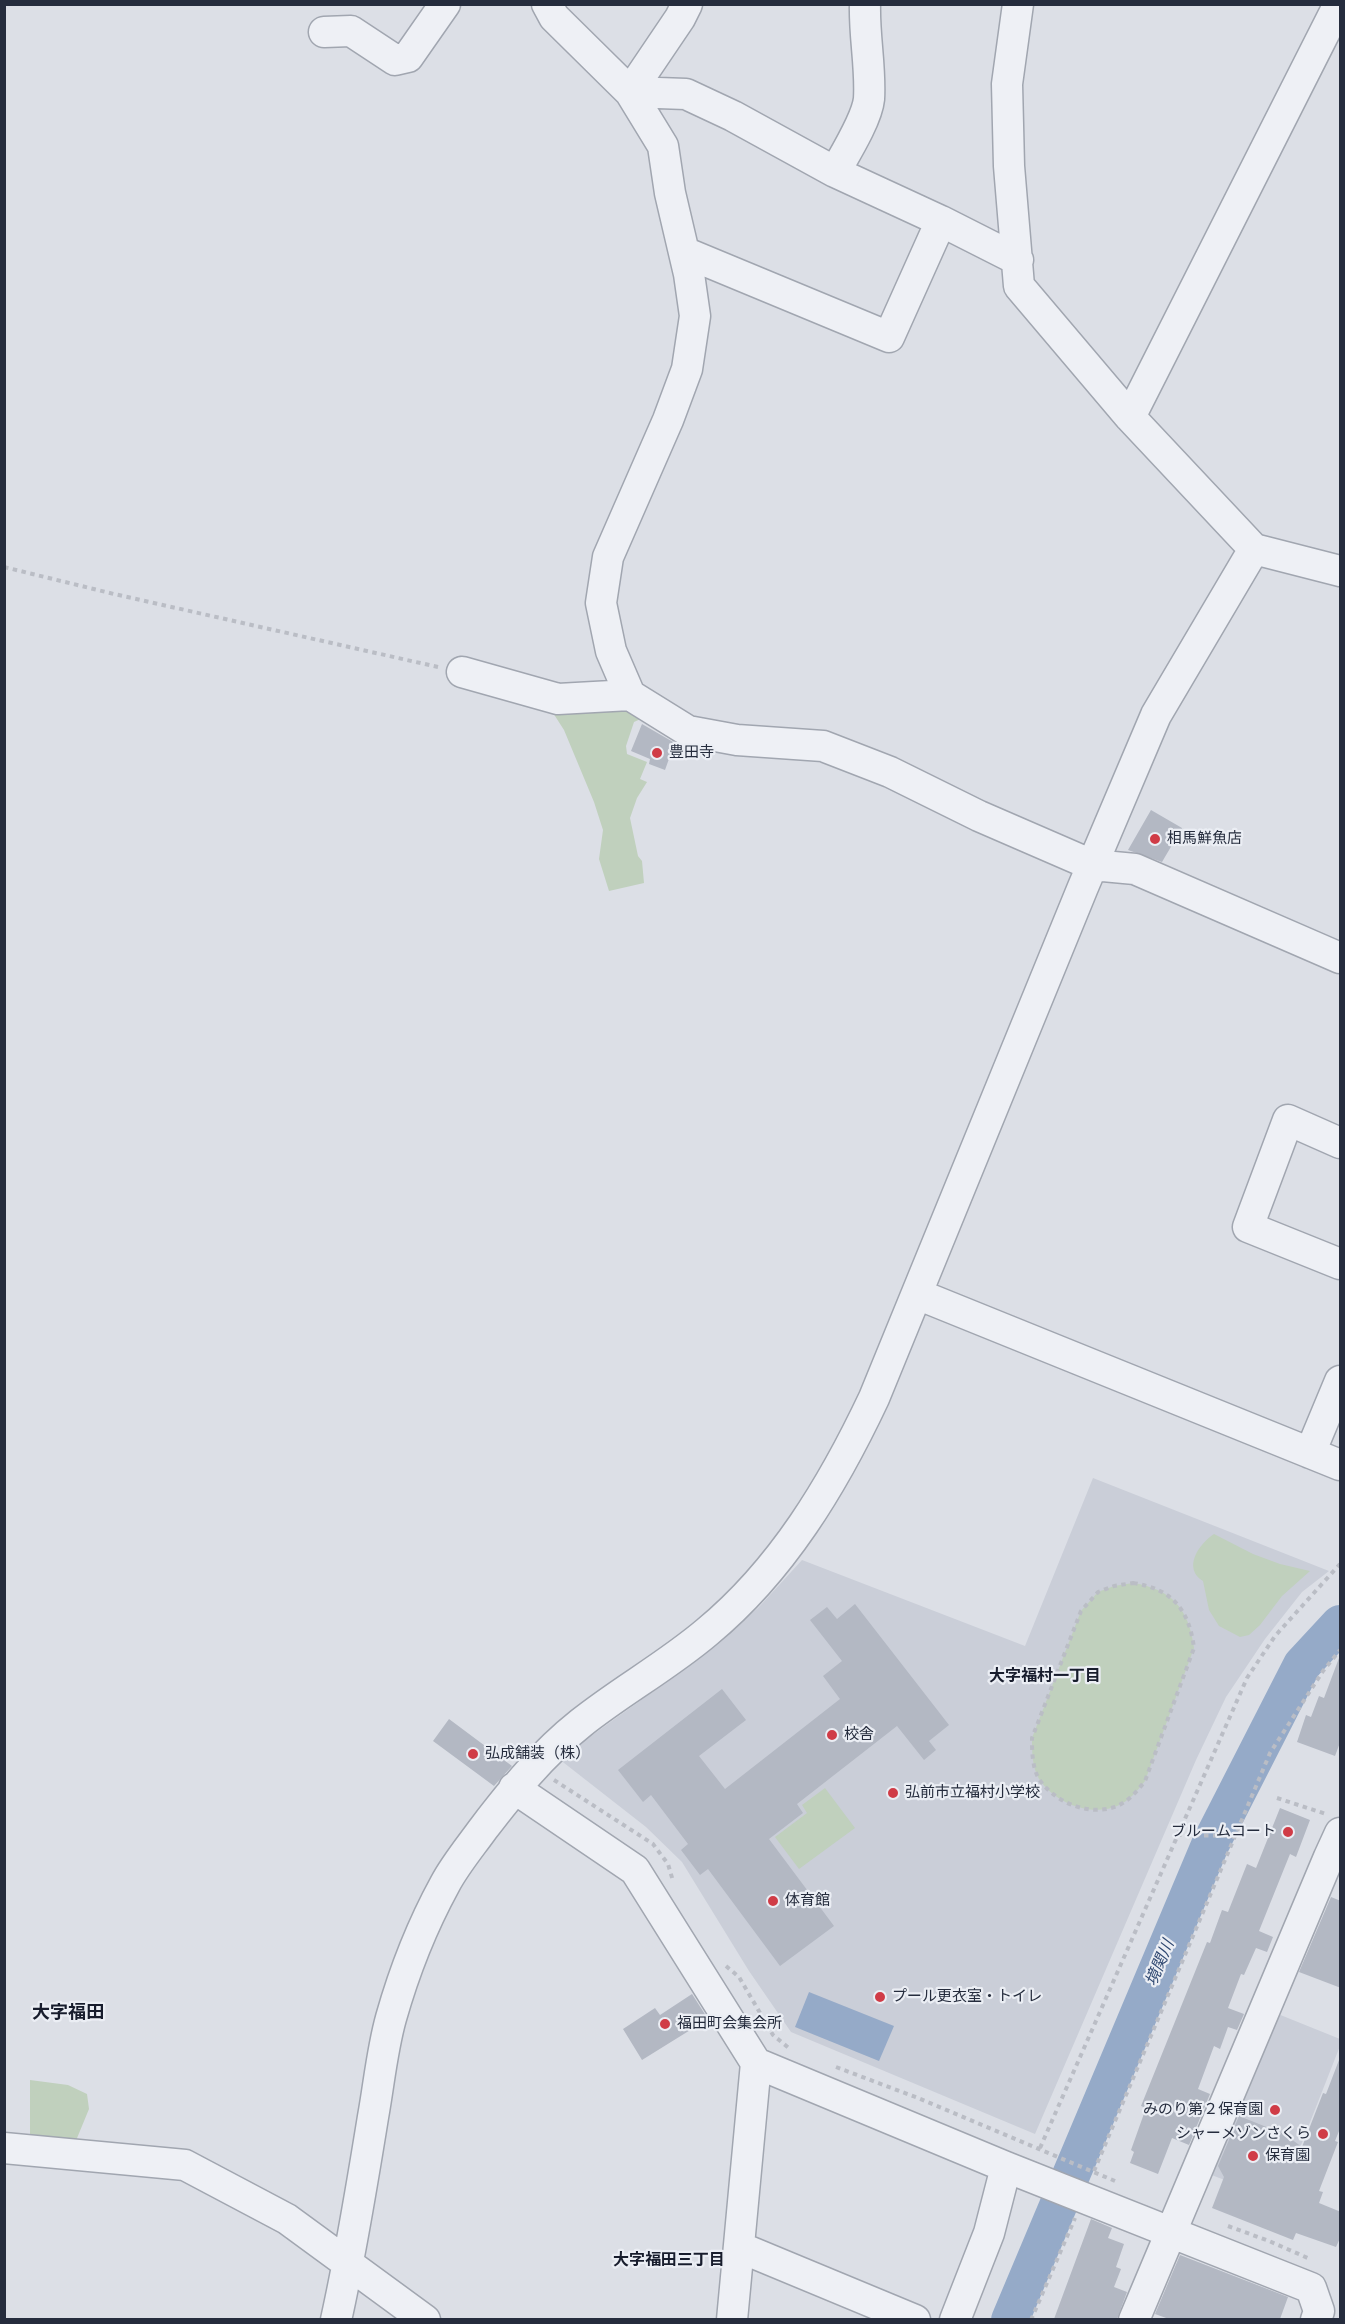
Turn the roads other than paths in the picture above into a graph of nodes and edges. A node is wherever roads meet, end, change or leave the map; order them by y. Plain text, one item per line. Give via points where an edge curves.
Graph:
1 (445, 4) edge
2 (548, 4) edge
3 (687, 4) edge
4 (865, 4) edge
5 (1018, 4) edge
6 (1339, 4) edge
7 (324, 32) dead end
8 (630, 92) junction
9 (835, 172) junction
10 (941, 221) junction
11 (684, 252) junction
12 (1018, 260) junction
13 (1130, 417) junction
14 (1254, 549) junction
15 (1341, 571) edge
16 (462, 672) road end
17 (630, 695) junction
18 (1092, 865) junction
19 (1341, 958) edge
20 (1341, 1143) edge
21 (1341, 1264) edge
22 (916, 1294) junction
23 (1341, 1381) edge
24 (1310, 1453) junction
25 (1341, 1465) edge
26 (514, 1788) junction
27 (1335, 1824) edge
28 (756, 2063) junction
29 (4, 2148) edge
30 (1006, 2167) junction
31 (1172, 2232) junction
32 (739, 2247) junction
33 (349, 2263) junction
34 (336, 2319) edge
35 (425, 2319) edge
36 (732, 2319) edge
37 (915, 2319) edge
38 (955, 2319) edge
39 (1134, 2319) edge
40 (1316, 2319) edge

1 - 7 street via 408,57 395,60 351,31
2 - 8 street via 554,17
3 - 8 street
4 - 9 street via 869,101
5 - 12 street via 1007,84 1009,166
6 - 13 street
8 - 9 street via 686,94
8 - 11 street via 663,146
9 - 10 street
10 - 11 street via 889,336
10 - 12 street
11 - 17 street via 695,316 687,369 608,557 602,603 611,651
12 - 13 street via 1019,286
13 - 14 street
14 - 15 street
14 - 18 street via 1156,715
16 - 17 street via 558,699
17 - 18 street via 688,731 737,740 824,746 890,772
18 - 19 street via 1135,869
18 - 22 street
20 - 21 street via 1288,1120 1248,1227
22 - 24 street
22 - 26 street via 853,1442 796,1535 754,1588 700,1638 582,1722
23 - 24 street
24 - 25 street
26 - 28 street via 635,1870
26 - 33 street via 445,1882 418,1940 389,2029
27 - 31 street via 1329,1857
28 - 30 street
28 - 32 street
29 - 33 street via 185,2165 287,2219
30 - 31 street
30 - 38 street via 989,2232
31 - 39 street
31 - 40 street via 1311,2288 1319,2311
32 - 36 street
32 - 37 street
33 - 34 street
33 - 35 street

